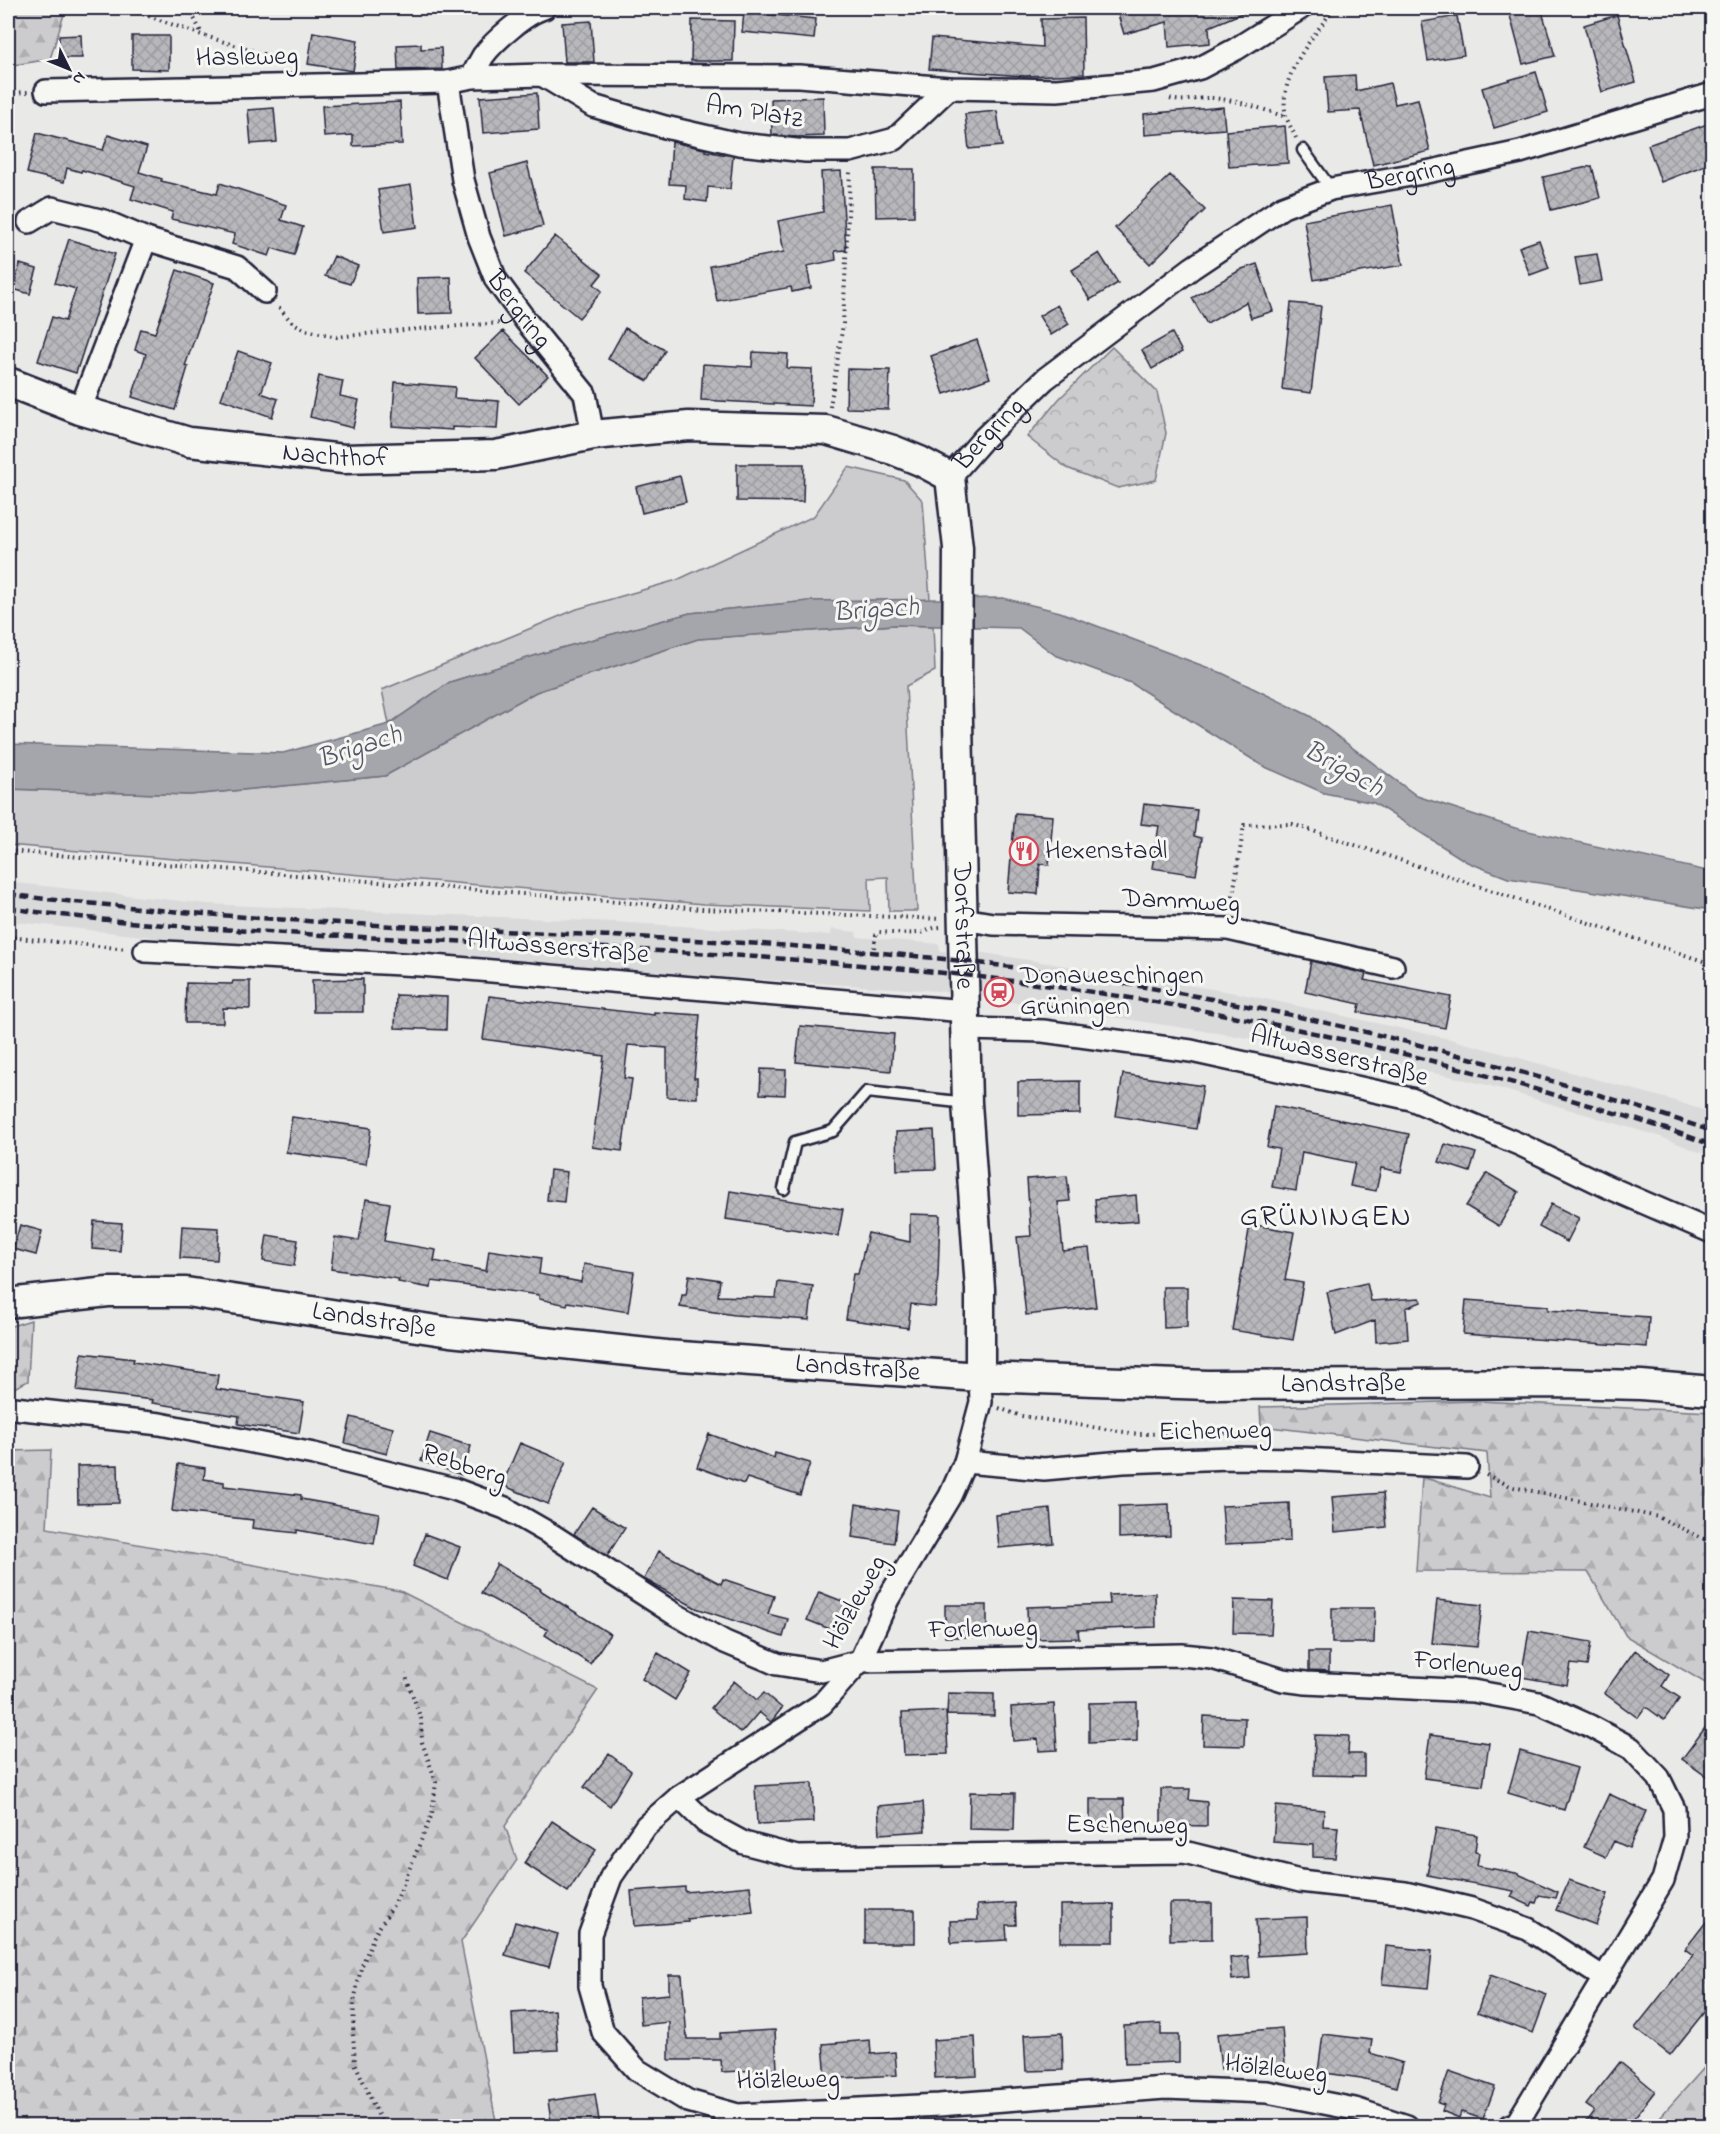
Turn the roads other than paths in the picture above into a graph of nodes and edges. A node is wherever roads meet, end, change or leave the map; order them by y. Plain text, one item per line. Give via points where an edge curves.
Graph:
1 (544, 8) edge
2 (1301, 8) edge
3 (542, 75) junction
4 (472, 78) junction
5 (448, 82) junction
6 (950, 88) junction
7 (46, 91) dead end
8 (1713, 94) edge
9 (1302, 150) road end
10 (1331, 189) junction
11 (29, 222) dead end
12 (146, 239) junction
13 (265, 292) road end
14 (8, 382) edge
15 (80, 410) junction
16 (593, 435) junction
17 (950, 477) junction
18 (963, 919) junction
19 (146, 951) road end
20 (1393, 967) dead end
21 (965, 1020) junction
22 (967, 1103) junction
23 (784, 1189) dead end
24 (1713, 1232) edge
25 (8, 1303) edge
26 (980, 1377) junction
27 (1713, 1391) edge
28 (14, 1408) dead end
29 (965, 1462) junction
30 (1467, 1467) dead end
31 (860, 1661) junction
32 (679, 1797) junction
33 (1604, 1978) junction
34 (1513, 2125) edge
35 (1407, 2127) edge

1 - 4 street via 484,54
2 - 6 street, Am Platz via 1200,68 1154,81 1056,90
3 - 4 street, Am Platz
3 - 6 street, Am Platz via 799,76
3 - 6 street, Am Platz via 593,106 665,127 740,144 806,151 850,151 895,139
4 - 5 street, Am Platz
5 - 7 street, Hasleweg
5 - 16 street, Bergring via 463,180 496,280 585,394
8 - 10 street, Bergring via 1520,152
9 - 10 lane
10 - 17 street, Bergring via 1283,207 1192,268 1063,365 984,438
11 - 12 street via 52,208 104,221
12 - 13 street via 237,267
12 - 15 street
14 - 15 street, Nachthof
15 - 16 street, Nachthof via 189,442 344,459 496,455
16 - 17 street, Bergring via 689,426 826,430 920,460
17 - 18 street, Dorfstraße via 957,548
18 - 20 street, Dammweg via 993,924 1228,929
18 - 21 street, Dorfstraße
19 - 21 street, Altwasserstraße via 422,965
21 - 22 street, Dorfstraße
21 - 24 street, Altwasserstraße via 1191,1051 1411,1099
22 - 23 lane via 867,1092 833,1131 795,1142
22 - 26 street, Dorfstraße via 980,1289
25 - 26 street, Landstraße via 108,1292 186,1292 450,1332 654,1354
26 - 27 street, Landstraße via 1208,1385 1641,1384
26 - 29 street, Hölzleweg via 981,1402
28 - 31 street, Rebberg via 160,1424 314,1454 454,1489 505,1508 725,1642 777,1664 822,1671
29 - 30 street, Eichenweg via 1044,1469 1123,1462 1265,1458
29 - 31 street, Hölzleweg via 950,1496 888,1599
31 - 32 street, Hölzleweg via 822,1704
31 - 33 street, Forlenweg via 1182,1655 1212,1658 1283,1680 1476,1691 1539,1703 1631,1748 1659,1778 1674,1809 1675,1838 1663,1880
32 - 33 street, Eschenweg via 705,1822 744,1843 797,1857 1184,1852 1299,1881 1405,1893 1472,1909 1528,1929
32 - 35 street, Hölzleweg via 646,1826 611,1877 590,1934 590,1986 603,2032 637,2070 688,2101 738,2115 1172,2089 1267,2092 1355,2109
33 - 34 street, Forlenweg

